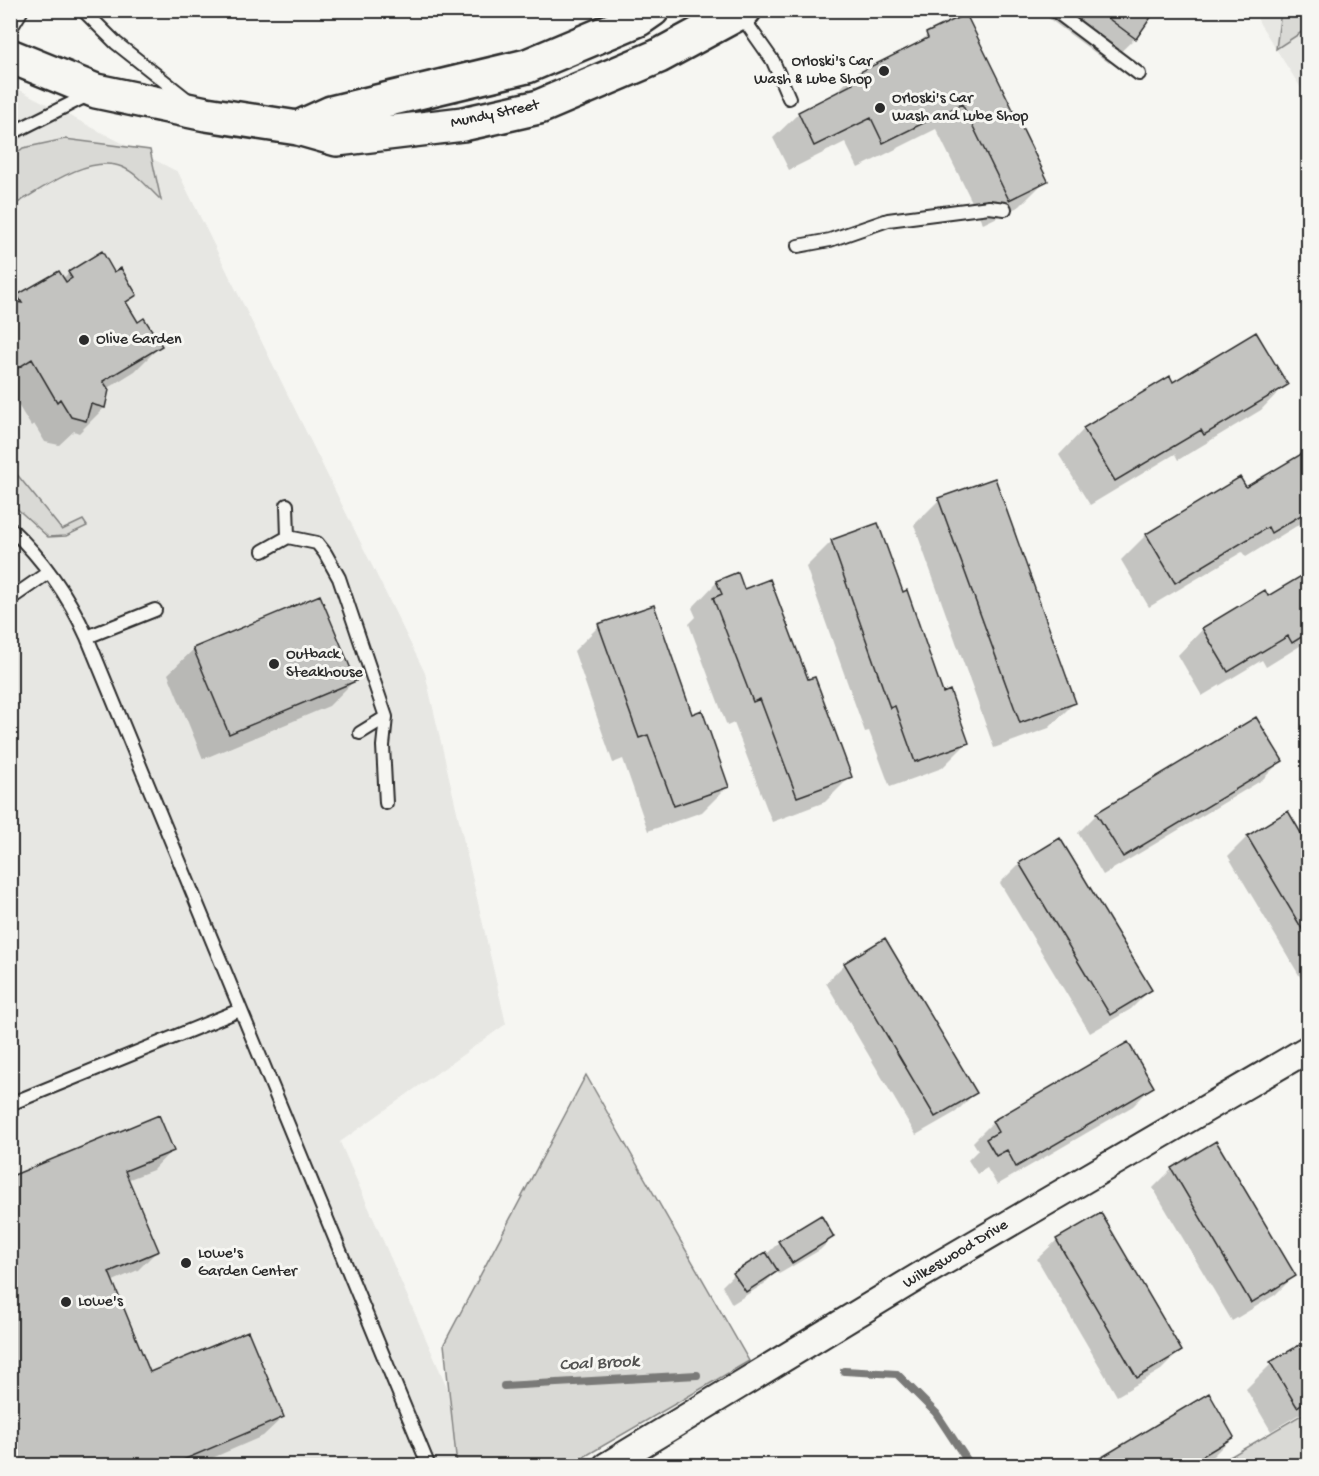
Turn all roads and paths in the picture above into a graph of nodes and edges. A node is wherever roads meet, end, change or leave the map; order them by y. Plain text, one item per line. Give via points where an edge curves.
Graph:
1 (22, 10) edge
2 (83, 10) edge
3 (652, 10) edge
4 (1054, 10) edge
5 (742, 12) edge
6 (10, 30) edge
7 (10, 56) edge
8 (1139, 74) dead end
9 (96, 91) junction
10 (789, 98) dead end
11 (206, 114) junction
12 (298, 128) junction
13 (10, 134) edge
14 (1005, 208) dead end
15 (798, 246) dead end
16 (287, 506) dead end
17 (10, 528) edge
18 (288, 537) junction
19 (263, 551) dead end
20 (49, 572) junction
21 (10, 599) edge
22 (155, 610) dead end
23 (87, 637) junction
24 (386, 717) junction
25 (360, 733) dead end
26 (386, 803) dead end
27 (240, 1010) junction
28 (1308, 1049) edge
29 (10, 1104) edge
30 (424, 1466) edge
31 (606, 1466) edge

1 - 6 lane
2 - 11 lane via 116,43
3 - 12 main road via 527,66 331,113
4 - 8 lane
5 - 10 lane via 773,61
5 - 12 main road, Mundy Street via 658,56 540,107 464,124 337,139
7 - 9 main road, Mundy Street
9 - 11 main road, Mundy Street
9 - 13 lane
11 - 12 main road, Mundy Street
14 - 15 lane via 888,220 830,240
16 - 18 lane
17 - 20 lane
18 - 19 lane
18 - 24 lane via 316,543 332,563
20 - 21 lane
20 - 23 lane
22 - 23 lane
23 - 27 lane
24 - 25 lane
24 - 26 lane
27 - 29 lane
27 - 30 lane via 428,1464
28 - 31 street, Wilkeswood Drive via 921,1275

